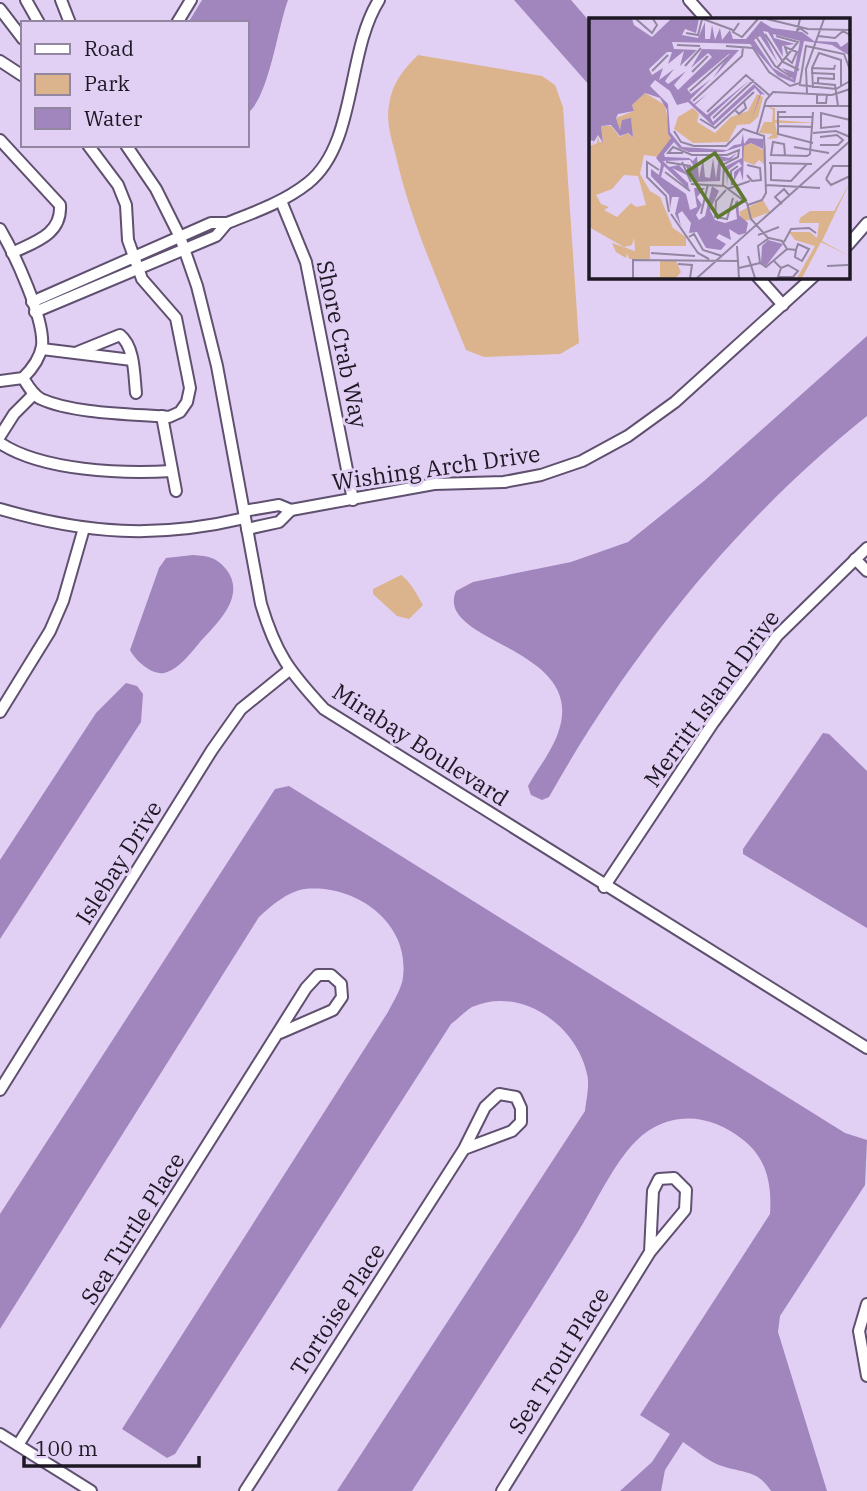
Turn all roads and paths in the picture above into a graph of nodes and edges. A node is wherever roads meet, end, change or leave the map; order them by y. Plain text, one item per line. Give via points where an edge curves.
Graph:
1 (26, 0) edge
2 (61, 0) edge
3 (191, 0) edge
4 (379, 0) edge
5 (689, 0) edge
6 (0, 9) edge
7 (705, 18) edge
8 (38, 21) edge
9 (69, 21) edge
10 (178, 21) edge
11 (21, 36) edge
12 (0, 61) edge
13 (21, 75) edge
14 (0, 140) edge
15 (90, 147) edge
16 (127, 147) edge
17 (281, 201) junction
18 (227, 223) junction
19 (867, 223) edge
20 (0, 229) edge
21 (180, 237) junction
22 (850, 243) edge
23 (185, 249) junction
24 (12, 253) junction
25 (133, 256) junction
26 (138, 269) junction
27 (759, 278) edge
28 (812, 278) edge
29 (783, 304) junction
30 (34, 307) junction
31 (42, 349) junction
32 (78, 352) junction
33 (132, 360) junction
34 (23, 379) junction
35 (0, 381) edge
36 (136, 393) dead end
37 (34, 394) junction
38 (162, 416) junction
39 (0, 436) edge
40 (0, 443) edge
41 (173, 471) junction
42 (176, 491) dead end
43 (353, 500) junction
44 (0, 509) edge
45 (291, 510) junction
46 (245, 519) junction
47 (84, 528) junction
48 (867, 548) edge
49 (855, 559) junction
50 (867, 571) edge
51 (288, 671) junction
52 (0, 712) edge
53 (604, 887) junction
54 (280, 1033) junction
55 (867, 1048) edge
56 (0, 1090) edge
57 (464, 1149) junction
58 (650, 1252) junction
59 (867, 1304) edge
60 (867, 1376) edge
61 (0, 1434) edge
62 (18, 1445) junction
63 (91, 1491) edge
64 (245, 1491) edge
65 (502, 1491) edge

1 - 8 street
2 - 9 street
3 - 10 street
4 - 17 street via 364,29 333,150 310,181
5 - 7 street
6 - 11 street
12 - 13 street
14 - 24 street via 60,205 53,232
15 - 25 street via 118,185 126,205
16 - 21 street, Mirabay Boulevard via 156,189
17 - 18 street
17 - 43 street, Shore Crab Way via 306,262
18 - 21 street via 211,223
18 - 23 street via 216,236
19 - 22 street
20 - 24 street
21 - 23 street, Mirabay Boulevard
21 - 25 street
23 - 26 street
23 - 46 street, Mirabay Boulevard via 217,366
24 - 30 street
25 - 26 street
25 - 30 street
26 - 30 street
26 - 38 street via 153,295 176,317 190,388 180,412
27 - 29 street
28 - 29 street, Wishing Arch Drive
29 - 43 street, Wishing Arch Drive via 675,402 628,436 582,461 504,482 434,484
30 - 31 street
31 - 32 street
31 - 34 street
32 - 33 street
32 - 33 street via 120,335
33 - 36 street
34 - 35 street
34 - 37 street
37 - 38 street via 55,404
37 - 39 street
38 - 41 street
40 - 41 street via 80,467
41 - 42 street
43 - 45 street, Wishing Arch Drive
44 - 47 street
45 - 46 street, Wishing Arch Drive via 279,505
45 - 46 street, Wishing Arch Drive via 279,522
46 - 47 street via 145,533
46 - 51 street, Mirabay Boulevard via 261,604 272,641
47 - 52 street via 50,631
48 - 49 street, Merritt Island Drive
49 - 50 street
49 - 53 street, Merritt Island Drive via 777,636
51 - 53 street, Mirabay Boulevard via 324,709
51 - 56 street, Islebay Drive via 242,709 212,750
53 - 55 street, Mirabay Boulevard
54 - 54 street, Sea Turtle Place via 332,1010 342,997 341,984 331,975 318,975
54 - 62 street, Sea Turtle Place
57 - 57 street, Tortoise Place via 512,1131 521,1122 516,1097 499,1094 485,1107
57 - 64 street, Tortoise Place
58 - 58 street, Sea Trout Place via 685,1210 686,1190 674,1178 659,1179 653,1191
58 - 65 street, Sea Trout Place
59 - 60 street via 859,1331
61 - 62 street
62 - 63 street

